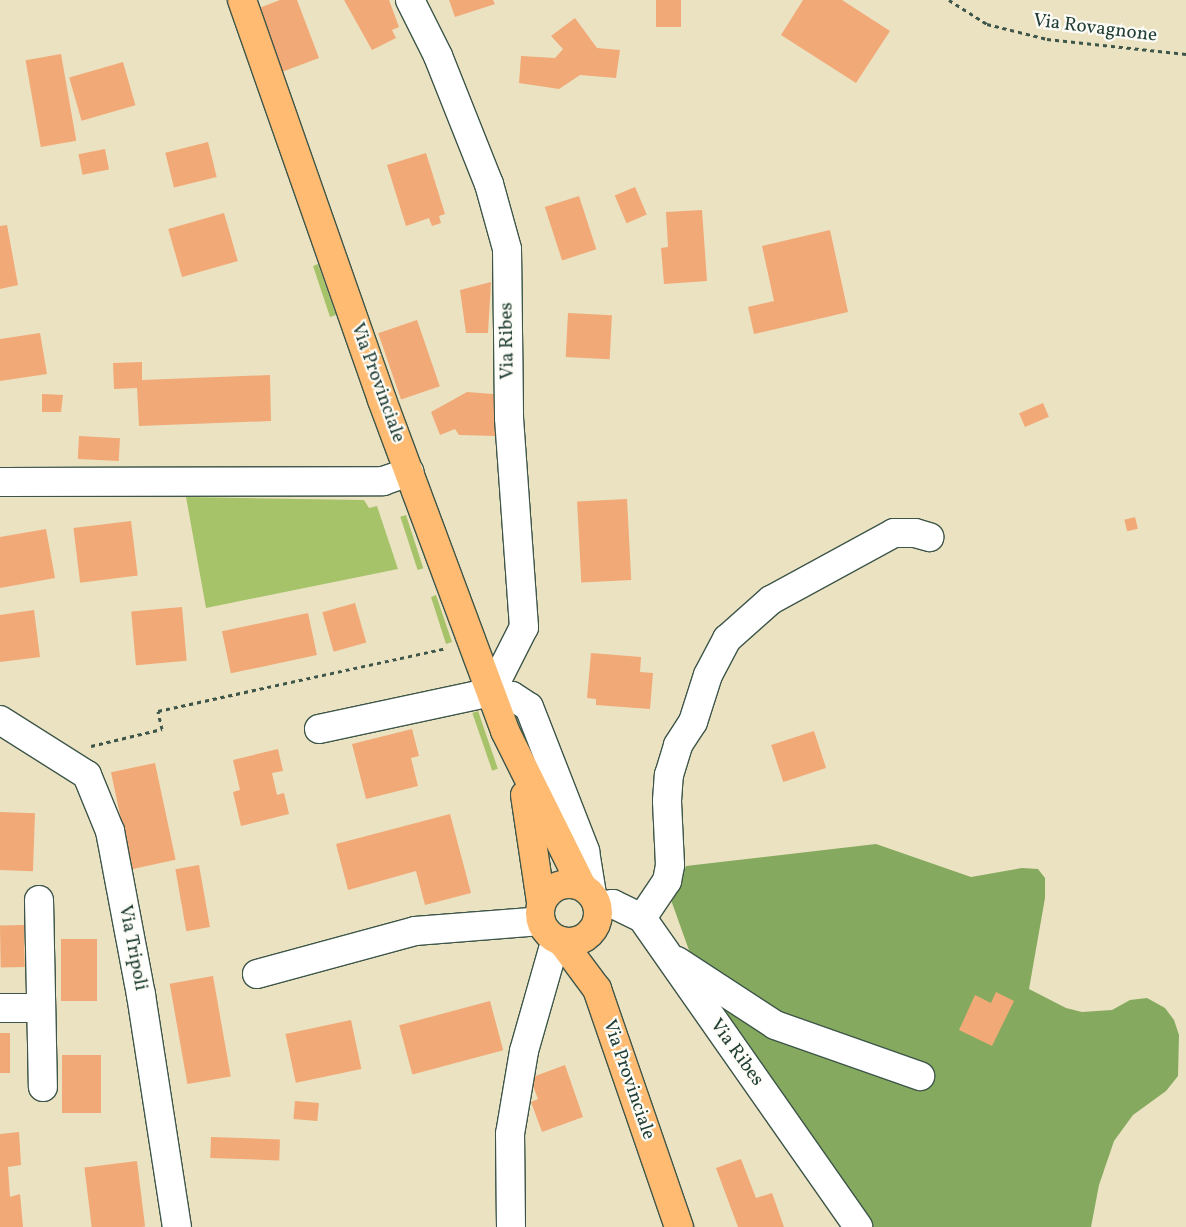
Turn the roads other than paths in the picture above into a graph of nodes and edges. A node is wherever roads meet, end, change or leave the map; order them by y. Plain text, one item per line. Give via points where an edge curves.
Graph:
1 (242, 0) edge
2 (410, 0) edge
3 (410, 472) junction
4 (0, 482) edge
5 (929, 537) dead end
6 (491, 692) junction
7 (0, 720) edge
8 (319, 729) dead end
9 (519, 764) junction
10 (40, 900) dead end
11 (591, 904) junction
12 (642, 918) junction
13 (550, 926) junction
14 (664, 952) junction
15 (257, 974) dead end
16 (597, 989) junction
17 (0, 1008) edge
18 (41, 1008) junction
19 (920, 1076) dead end
20 (43, 1087) dead end
21 (177, 1227) edge
22 (510, 1227) edge
23 (679, 1227) edge
24 (858, 1227) edge

1 - 3 main road, Via Provinciale
2 - 6 street, Via Ribes via 438,56 490,184 507,249 510,418 524,627
3 - 4 street via 383,481
3 - 6 main road, Via Provinciale
5 - 12 street via 894,533 771,600 727,639 708,675 693,722 678,745 669,775 667,801 670,866 666,881
6 - 8 street
6 - 9 main road, Via Provinciale
6 - 11 street via 512,696 529,706 585,851
7 - 21 street, Via Tripoli via 87,775 110,831 141,995
9 - 11 main road, Via Provinciale
9 - 13 main road, Via Provinciale
10 - 18 street
11 - 12 street via 613,904
11 - 13 main road via 581,940
11 - 13 main road via 559,885
11 - 16 main road via 592,963
12 - 14 street, Via Ribes
13 - 15 street via 415,931
13 - 16 main road, Via Provinciale
13 - 22 street via 510,1134
14 - 19 street via 774,1025
14 - 24 street, Via Ribes
16 - 23 main road, Via Provinciale
17 - 18 street
18 - 20 street

